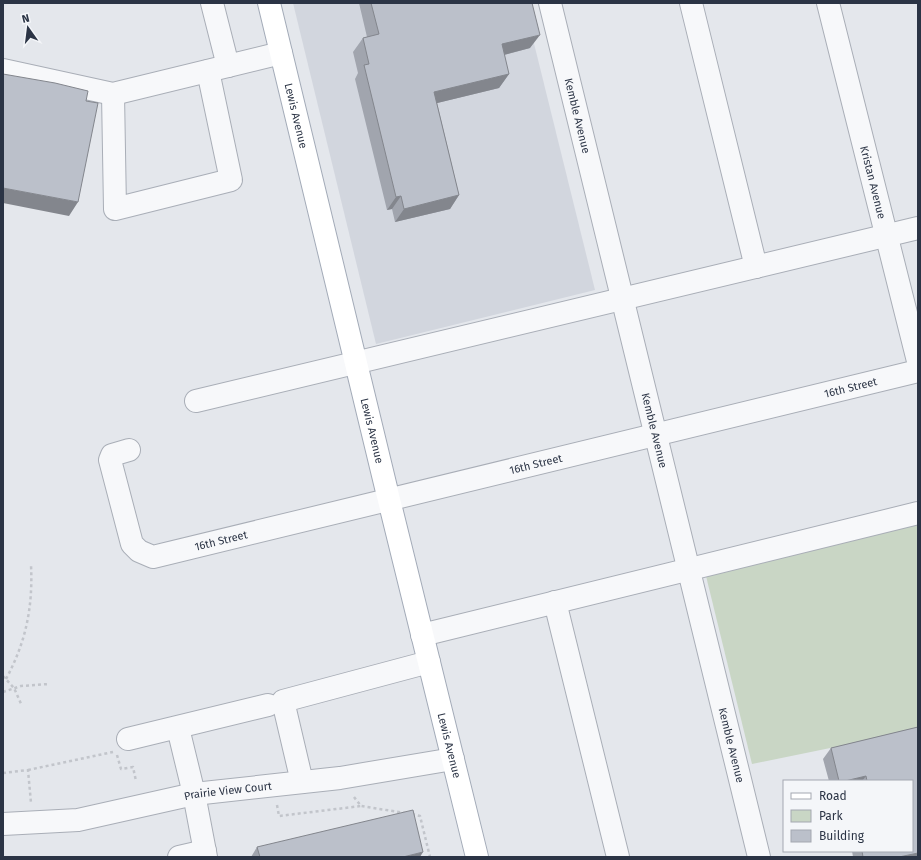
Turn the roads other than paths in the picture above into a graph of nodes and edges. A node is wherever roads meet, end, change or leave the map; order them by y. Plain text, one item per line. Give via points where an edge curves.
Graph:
1 (212, 3) edge
2 (269, 3) edge
3 (550, 3) edge
4 (691, 3) edge
5 (828, 3) edge
6 (282, 53) junction
7 (218, 68) junction
8 (3, 70) edge
9 (113, 94) junction
10 (918, 228) edge
11 (887, 235) junction
12 (756, 267) junction
13 (622, 299) junction
14 (918, 361) edge
15 (356, 363) junction
16 (918, 371) edge
17 (196, 401) dead end
18 (655, 435) junction
19 (129, 450) dead end
20 (389, 500) junction
21 (918, 513) edge
22 (688, 570) junction
23 (555, 602) junction
24 (422, 635) junction
25 (429, 662) junction
26 (268, 706) dead end
27 (178, 728) junction
28 (128, 739) dead end
29 (453, 759) junction
30 (302, 782) junction
31 (194, 794) junction
32 (3, 824) edge
33 (206, 854) edge
34 (179, 857) edge
35 (477, 857) edge
36 (618, 857) edge
37 (759, 857) edge

1 - 7 street
2 - 6 main road, Lewis Avenue
3 - 13 street, Kemble Avenue
4 - 12 street
5 - 11 street, Kristan Avenue
6 - 7 street
6 - 15 main road, Lewis Avenue
7 - 9 street
7 - 9 street via 231,180 115,209
8 - 9 street
10 - 11 street
11 - 12 street
11 - 14 street, Kristan Avenue
12 - 13 street
13 - 15 street
13 - 18 street, Kemble Avenue
15 - 17 street
15 - 20 main road, Lewis Avenue
16 - 18 street, 16th Street
18 - 20 street, 16th Street
18 - 22 street, Kemble Avenue
19 - 20 street, 16th Street via 112,455 110,460 132,544 139,551 153,557
20 - 24 main road, Lewis Avenue
21 - 22 street
22 - 23 street
22 - 37 street, Kemble Avenue
23 - 24 street
23 - 36 street
24 - 25 main road, Lewis Avenue
25 - 29 main road, Lewis Avenue
25 - 30 street via 283,701
26 - 27 street
27 - 28 street
27 - 31 street
29 - 30 street, Prairie View Court
29 - 35 main road, Lewis Avenue
30 - 31 street, Prairie View Court
31 - 32 street, Prairie View Court via 78,820
31 - 33 street
33 - 34 street

